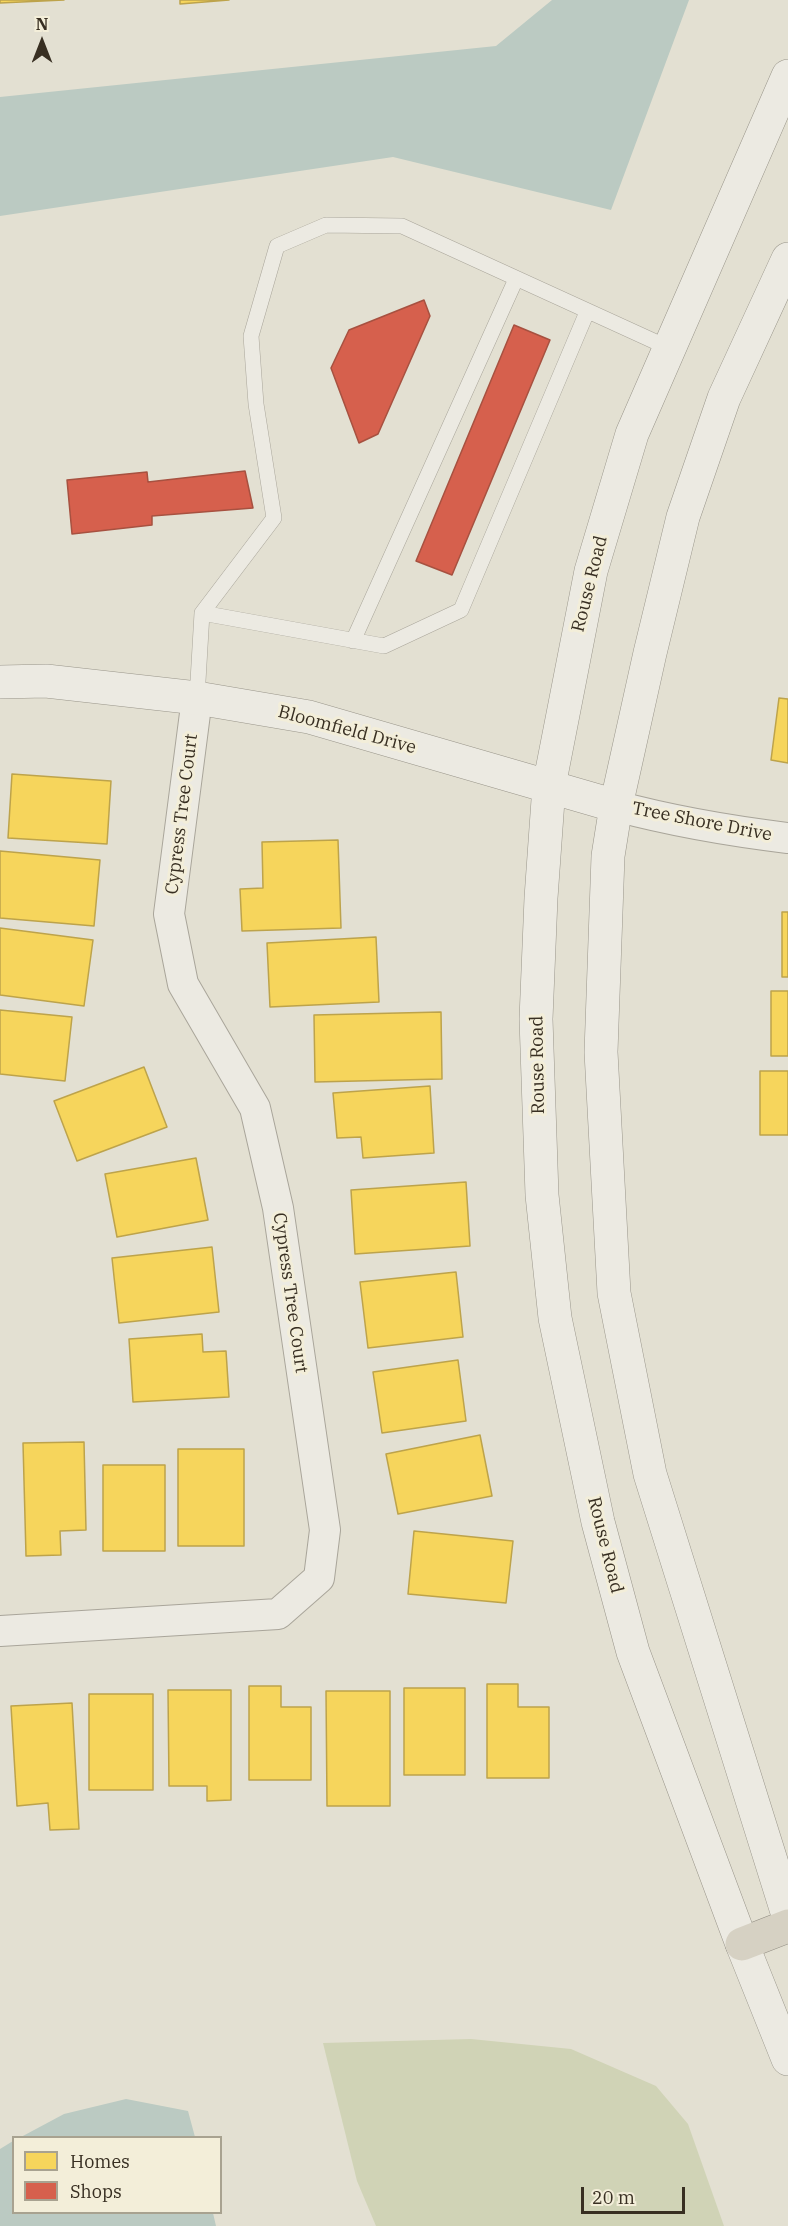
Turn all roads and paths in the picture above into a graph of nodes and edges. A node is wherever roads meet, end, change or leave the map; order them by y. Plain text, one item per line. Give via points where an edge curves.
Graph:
1 (788, 76) edge
2 (788, 259) edge
3 (516, 279) junction
4 (587, 312) junction
5 (669, 348) junction
6 (202, 613) junction
7 (353, 640) junction
8 (0, 682) edge
9 (197, 698) junction
10 (549, 786) junction
11 (616, 806) junction
12 (788, 838) edge
13 (0, 1631) edge
14 (788, 1915) edge
15 (788, 1926) edge
16 (742, 1944) junction
17 (788, 2059) edge

1 - 5 street, Rouse Road
2 - 11 street via 724,398 683,517
3 - 4 lane
3 - 6 lane via 402,226 326,225 277,246 251,336 256,404 274,518
3 - 7 lane
4 - 5 lane
4 - 7 lane via 461,610 384,646
5 - 10 street, Rouse Road via 632,434 591,571
6 - 7 lane
6 - 9 lane
8 - 9 street, Bloomfield Drive via 46,681
9 - 10 street, Bloomfield Drive via 309,717
9 - 13 street, Cypress Tree Court via 169,914 183,984 255,1108 278,1208 325,1530 319,1578 278,1614
10 - 11 street, Bloomfield Drive
10 - 16 street, Rouse Road via 540,898 537,1019 542,1195 555,1318 598,1522 633,1652
11 - 12 street, Tree Shore Drive via 734,832
11 - 14 street via 608,856 600,1052 614,1293 650,1474
15 - 16 highway
16 - 17 street, Rouse Road

